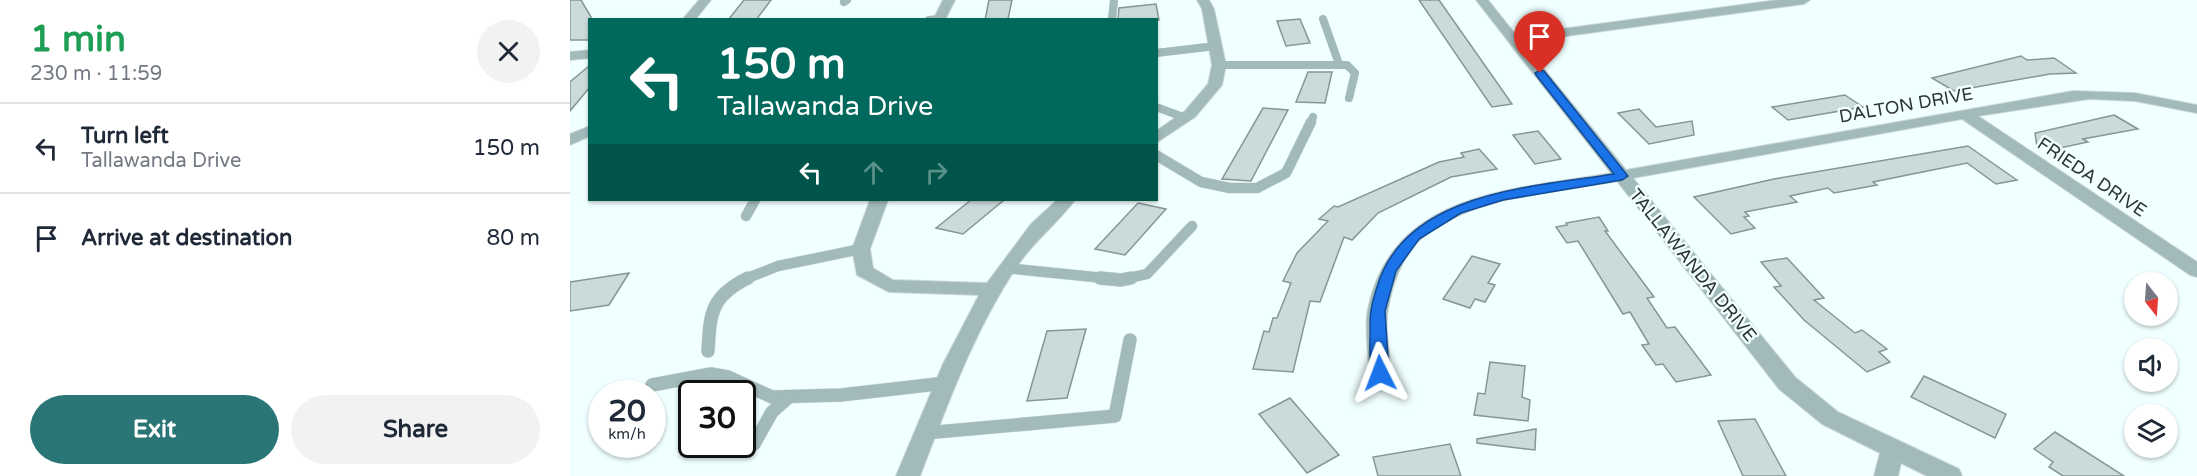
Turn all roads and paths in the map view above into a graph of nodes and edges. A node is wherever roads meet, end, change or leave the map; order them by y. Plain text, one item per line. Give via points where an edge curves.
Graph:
1 (705, 0) edge
2 (949, 0) edge
3 (1114, 0) edge
4 (1203, 0) edge
5 (1482, 0) edge
6 (1804, 0) edge
7 (690, 18) edge
8 (937, 18) edge
9 (1112, 18) edge
10 (1323, 20) dead end
11 (1513, 39) junction
12 (1216, 46) junction
13 (1158, 53) edge
14 (588, 54) edge
15 (570, 56) edge
16 (1339, 64) junction
17 (1219, 65) junction
18 (1349, 98) dead end
19 (1158, 108) edge
20 (2197, 109) edge
21 (1964, 114) junction
22 (1313, 117) dead end
23 (1186, 118) junction
24 (588, 131) edge
25 (570, 133) edge
26 (1158, 137) edge
27 (570, 140) edge
28 (1158, 156) edge
29 (1622, 176) junction
30 (754, 201) edge
31 (879, 201) edge
32 (1065, 201) edge
33 (746, 216) dead end
34 (1192, 226) dead end
35 (861, 249) junction
36 (1005, 268) junction
37 (2197, 272) edge
38 (990, 289) junction
39 (1130, 340) dead end
40 (708, 351) dead end
41 (1380, 373) dead end
42 (666, 382) edge
43 (946, 383) junction
44 (789, 397) junction
45 (925, 433) junction
46 (756, 440) edge
47 (1893, 450) junction
48 (908, 476) edge
49 (1886, 476) edge
50 (1950, 476) edge

1 - 7 street
2 - 8 street
3 - 9 lane
4 - 12 street
5 - 11 street, TALLAWANDA DRIVE
6 - 11 street
10 - 16 lane
11 - 29 street, TALLAWANDA DRIVE
12 - 13 lane
12 - 17 street
14 - 15 street
16 - 17 lane
16 - 18 lane via 1347,65 1355,73
17 - 23 street via 1215,85
19 - 23 lane
20 - 21 street, DALTON DRIVE via 2114,93 2073,95
21 - 29 street, DALTON DRIVE
21 - 37 street, FRIEDA DRIVE
22 - 28 lane via 1286,173 1257,188 1201,182
23 - 26 street
24 - 25 street
24 - 27 street
29 - 41 street, DALTON DRIVE via 1501,196 1456,210 1414,236 1389,270 1377,311
29 - 47 street, TALLAWANDA DRIVE via 1787,383 1830,418
30 - 33 lane
31 - 35 street
32 - 36 street via 1037,225
34 - 36 lane via 1147,274 1130,278
35 - 38 street via 864,271 889,286
35 - 40 lane via 808,259 740,279 724,290 712,310
36 - 38 street
38 - 43 street
39 - 45 lane via 1116,416
42 - 44 lane via 711,374 728,376 772,397
43 - 44 lane
43 - 45 street
44 - 46 lane via 772,412
45 - 48 street
47 - 49 street
47 - 50 street, TALLAWANDA DRIVE

